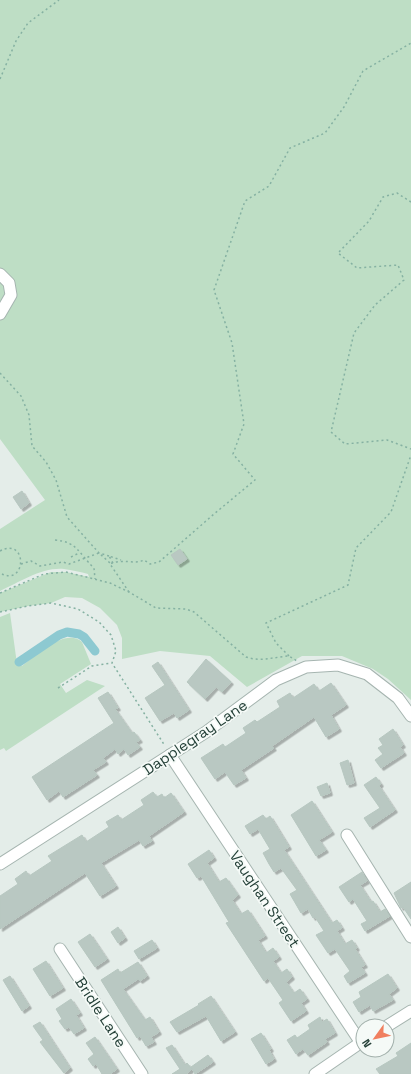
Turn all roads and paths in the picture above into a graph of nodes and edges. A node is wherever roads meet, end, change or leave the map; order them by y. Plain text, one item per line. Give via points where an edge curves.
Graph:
1 (58, 0) edge
2 (411, 43) edge
3 (0, 79) edge
4 (411, 202) edge
5 (0, 274) edge
6 (0, 314) edge
7 (0, 373) edge
8 (411, 449) edge
9 (411, 454) edge
10 (55, 540) dead end
11 (0, 550) edge
12 (79, 553) junction
13 (99, 553) junction
14 (110, 556) junction
15 (71, 557) dead end
16 (83, 558) junction
17 (121, 560) junction
18 (112, 563) junction
19 (21, 564) junction
20 (0, 573) edge
21 (95, 579) junction
22 (129, 592) junction
23 (0, 593) edge
24 (0, 612) edge
25 (289, 656) junction
26 (112, 663) junction
27 (306, 667) junction
28 (58, 688) dead end
29 (411, 716) edge
30 (170, 755) junction
31 (347, 835) dead end
32 (0, 864) edge
33 (411, 937) edge
34 (60, 949) dead end
35 (411, 1011) edge
36 (395, 1021) edge
37 (355, 1032) edge
38 (355, 1047) edge
39 (142, 1074) edge
40 (315, 1074) edge

1 - 3 path via 28,23 16,41
2 - 17 path via 363,72 344,107 325,132 290,148 269,186 245,201 214,290 232,344 244,424 233,454 255,480 159,562 150,564 144,560
4 - 8 path via 396,193 383,197 369,221 338,253 358,268 398,265 404,280 375,305 354,333 331,432 345,444 388,440
5 - 6 street via 9,283 11,295
7 - 13 path via 21,396 29,415 32,446 46,462 56,480 67,517
9 - 25 path via 391,512 356,548 348,585 266,623 276,642
10 - 12 path via 68,541
11 - 19 path via 15,550 19,554
12 - 15 path
12 - 16 path
13 - 14 path
13 - 16 path
13 - 18 path
14 - 17 path
14 - 18 path
16 - 19 path via 69,564
16 - 21 path via 94,568
17 - 18 path
18 - 22 path
19 - 20 path via 19,570 13,574
21 - 22 path
21 - 23 path via 66,572 51,572
22 - 25 path via 156,608 186,609 194,612 246,657 261,660
24 - 26 path via 50,603 78,609 99,622 111,635 116,651
25 - 27 path
26 - 28 path via 92,666
26 - 30 path
27 - 29 street, Dapplegray Lane via 338,665 367,674 398,698
27 - 30 street, Dapplegray Lane via 276,680 206,732
30 - 32 street, Dapplegray Lane
30 - 37 street, Vaughan Street
31 - 33 street
34 - 39 street, Bridle Lane
35 - 36 street
38 - 40 street

